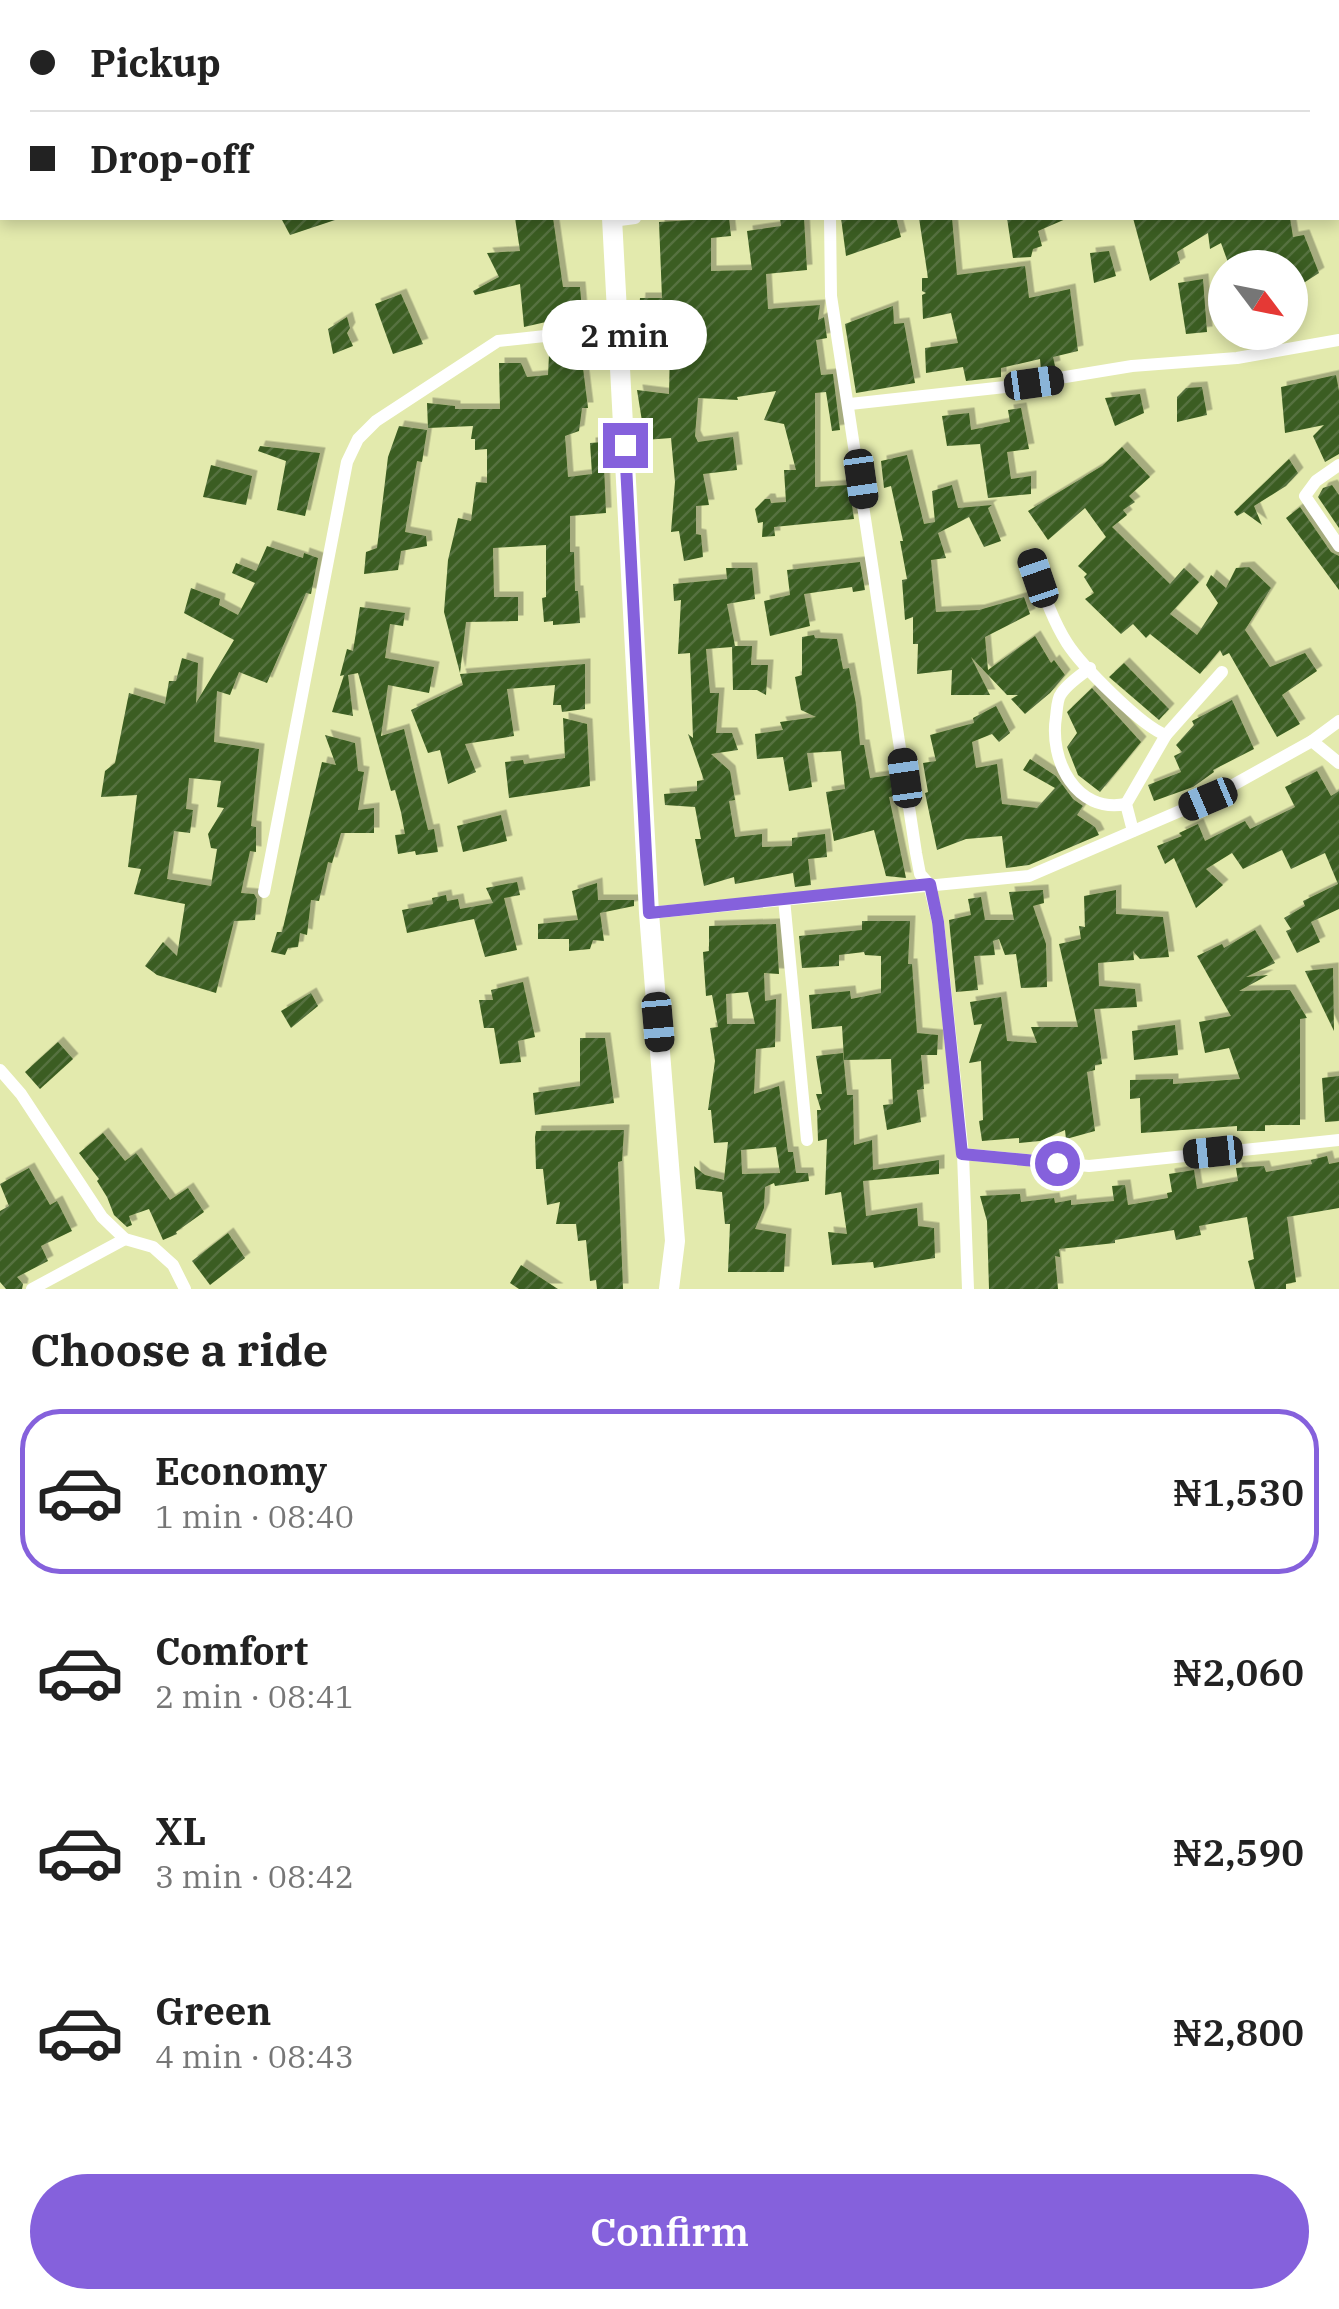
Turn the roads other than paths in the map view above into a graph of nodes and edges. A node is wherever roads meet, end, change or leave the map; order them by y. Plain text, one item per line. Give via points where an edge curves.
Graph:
1 (612, 220) edge
2 (830, 220) edge
3 (618, 328) junction
4 (1339, 340) edge
5 (850, 404) junction
6 (1339, 465) edge
7 (1339, 546) edge
8 (1030, 555) dead end
9 (1090, 668) junction
10 (1222, 672) dead end
11 (1339, 721) edge
12 (1166, 735) junction
13 (1312, 741) junction
14 (1339, 764) edge
15 (1126, 804) junction
16 (1132, 831) junction
17 (930, 884) junction
18 (264, 892) dead end
19 (784, 899) junction
20 (649, 913) junction
21 (0, 1070) edge
22 (807, 1140) dead end
23 (1339, 1140) edge
24 (962, 1154) junction
25 (125, 1239) junction
26 (32, 1289) edge
27 (185, 1289) edge
28 (670, 1289) edge
29 (968, 1289) edge

1 - 3 main road
2 - 5 street via 831,296
3 - 18 street via 498,341 358,438 347,462
3 - 20 main road
4 - 5 street
5 - 17 street via 920,874
6 - 7 street via 1305,496
8 - 9 street via 1069,646
9 - 12 street via 1128,710
9 - 15 street via 1060,695 1056,760 1093,800
10 - 12 street
11 - 13 street
12 - 15 street
13 - 14 street
13 - 16 street via 1208,799
15 - 16 street
16 - 17 street via 1029,876
17 - 19 street
17 - 24 street
19 - 20 street
19 - 22 street
20 - 28 main road via 674,1241
21 - 25 street via 102,1217
23 - 24 street via 1089,1166
24 - 29 street
25 - 26 street
25 - 27 street via 154,1246

